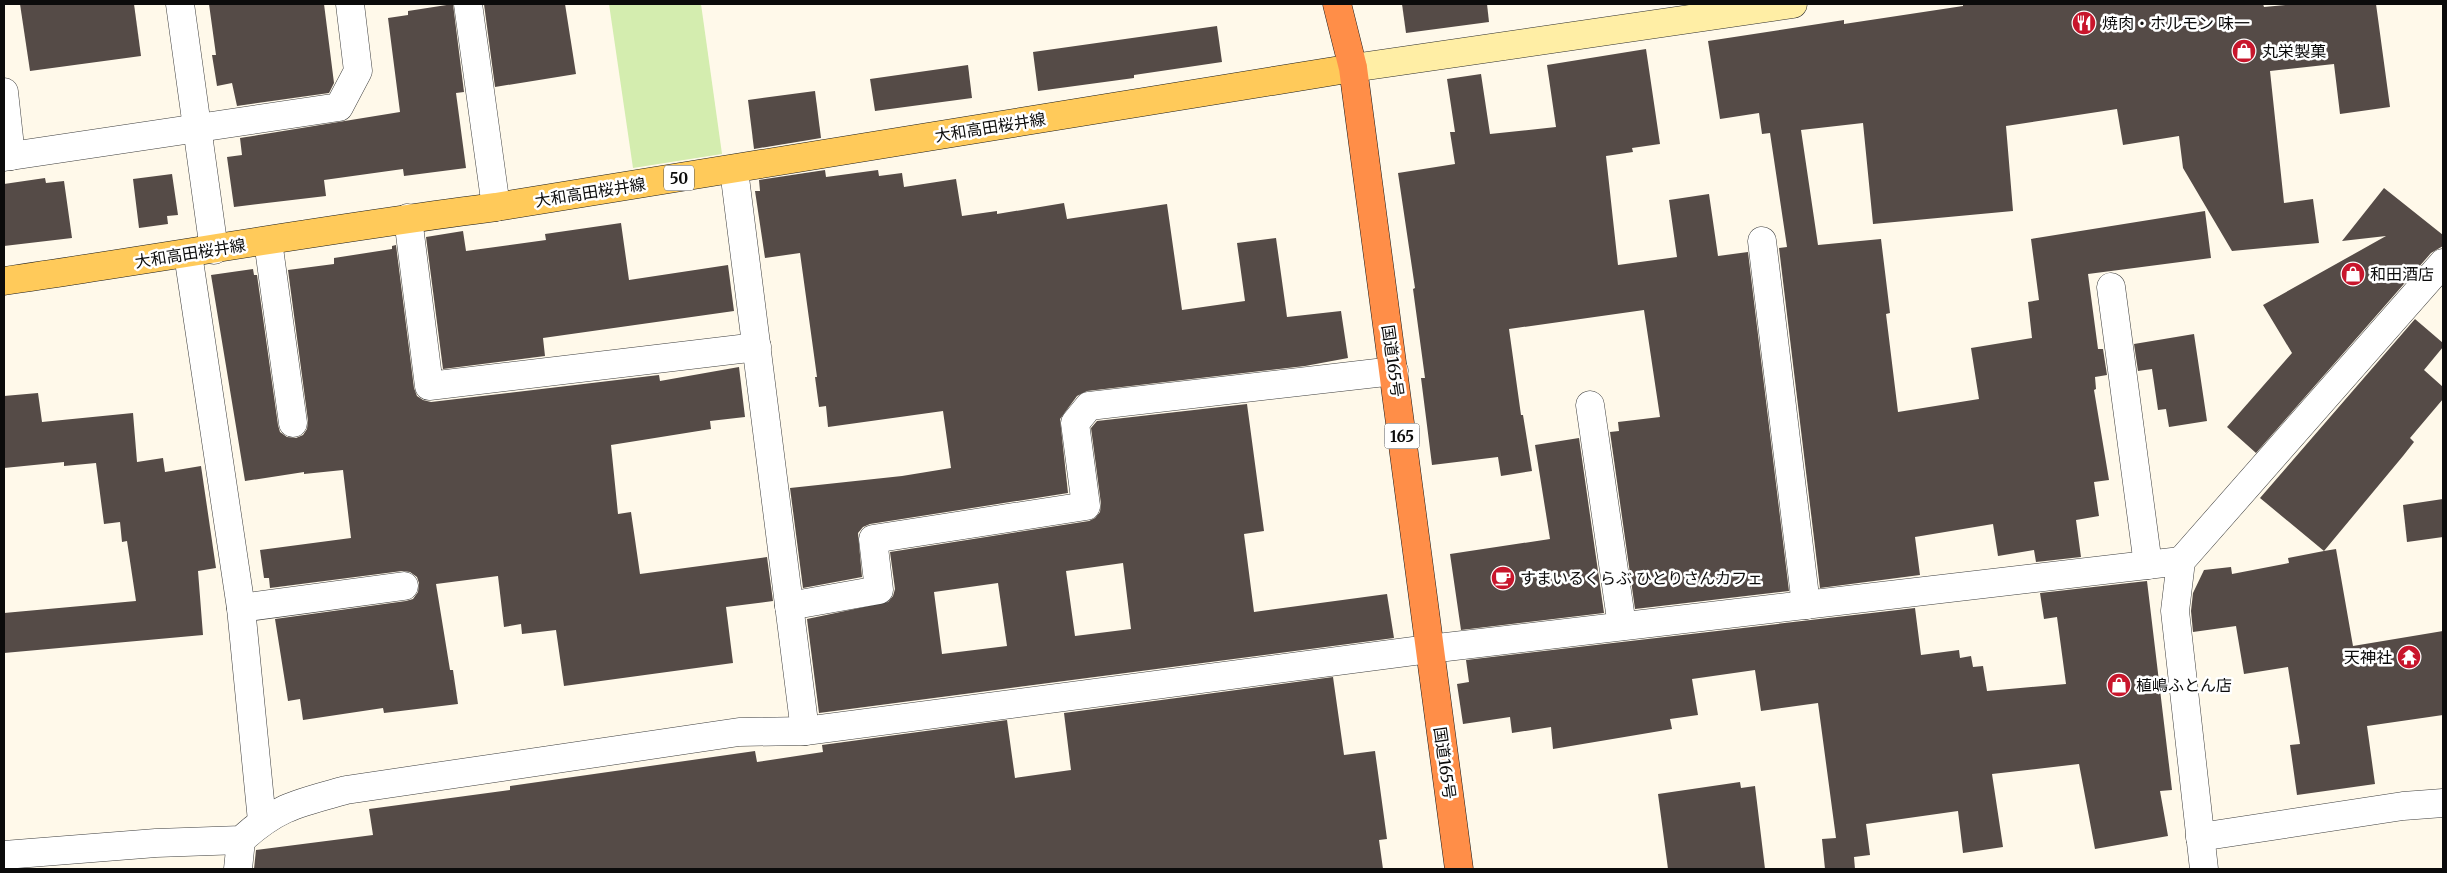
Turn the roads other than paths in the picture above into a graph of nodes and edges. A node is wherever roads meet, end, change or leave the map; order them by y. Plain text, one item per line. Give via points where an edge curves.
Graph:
1 (180, 4) edge
2 (350, 4) edge
3 (468, 4) edge
4 (1337, 4) edge
5 (1793, 4) edge
6 (1353, 68) junction
7 (4, 92) edge
8 (197, 128) junction
9 (7, 157) edge
10 (734, 170) junction
11 (496, 207) junction
12 (408, 218) junction
13 (268, 241) junction
14 (1762, 241) dead end
15 (201, 252) junction
16 (2443, 263) edge
17 (4, 281) edge
18 (2111, 287) dead end
19 (756, 347) junction
20 (1394, 371) junction
21 (1590, 405) dead end
22 (293, 423) dead end
23 (2181, 561) junction
24 (2148, 565) junction
25 (404, 586) dead end
26 (1806, 605) junction
27 (789, 606) junction
28 (241, 608) junction
29 (1622, 626) junction
30 (1429, 649) junction
31 (805, 731) junction
32 (2443, 803) edge
33 (262, 820) junction
34 (2200, 837) junction
35 (242, 840) junction
36 (4, 855) edge
37 (238, 869) edge
38 (1459, 869) edge
39 (2204, 869) edge

1 - 8 street
2 - 8 street via 358,71 339,107
3 - 11 street
4 - 6 highway, 国道165号 / 165
5 - 6 street
6 - 10 main road, 大和高田桜井線 / 50
6 - 20 highway, 国道165号 / 165
7 - 9 street
8 - 9 street
8 - 15 street
10 - 11 main road, 大和高田桜井線 / 50
10 - 19 street
11 - 12 main road, 大和高田桜井線 / 50
12 - 13 main road, 大和高田桜井線 / 50
12 - 19 street via 429,386
13 - 15 main road, 大和高田桜井線 / 50
13 - 22 street
14 - 26 street
15 - 17 main road, 大和高田桜井線 / 50
15 - 28 street
16 - 23 street
18 - 24 street
19 - 27 street
20 - 27 street via 1089,406 1075,423 1086,506 873,539 879,590
20 - 30 highway, 国道165号 / 165
21 - 29 street
23 - 24 street
23 - 34 street via 2175,611
24 - 26 street
25 - 28 street
26 - 29 street
27 - 31 street
28 - 33 street
29 - 30 street
30 - 31 street
30 - 38 highway, 国道165号 / 165
31 - 33 street via 739,732 346,790 289,806
32 - 34 street via 2403,806
33 - 35 street
34 - 39 street
35 - 36 street
35 - 37 street

